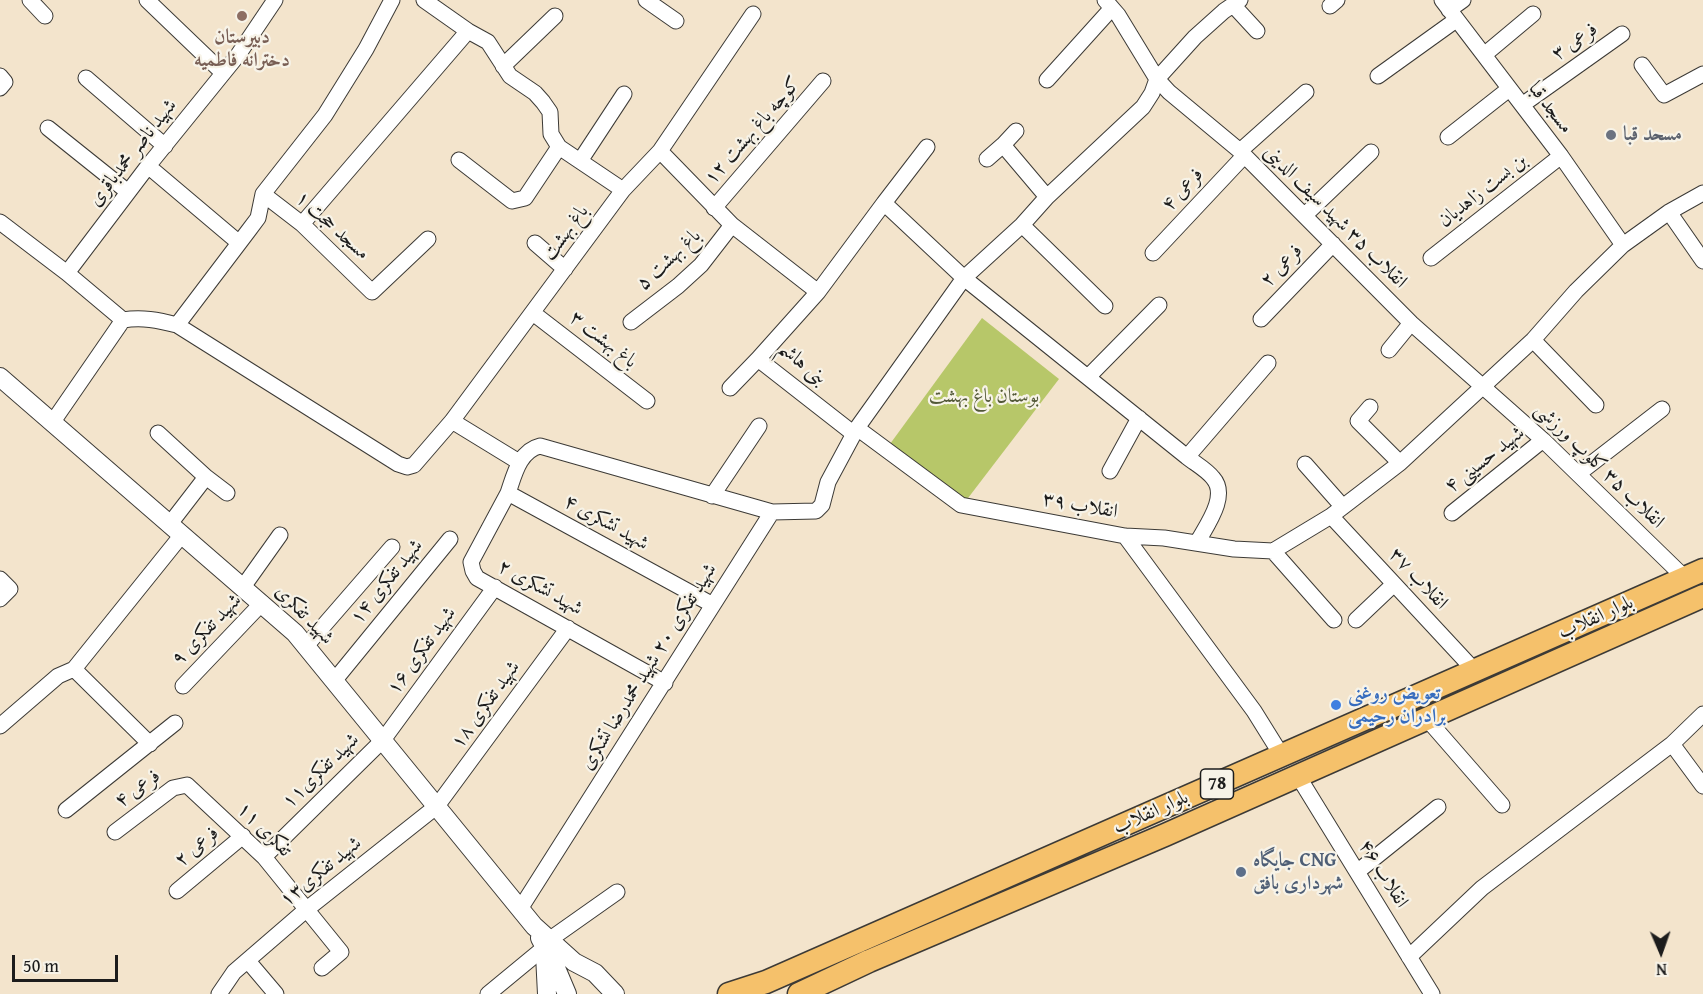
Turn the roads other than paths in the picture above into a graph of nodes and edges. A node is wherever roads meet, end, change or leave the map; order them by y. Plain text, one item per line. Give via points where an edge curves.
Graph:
1 (30, 0) edge
2 (147, 0) edge
3 (275, 0) edge
4 (392, 0) edge
5 (424, 0) edge
6 (646, 0) edge
7 (1463, 0) edge
8 (1236, 2) edge
9 (1108, 4) edge
10 (1449, 10) edge
11 (753, 14) dead end
12 (1533, 14) dead end
13 (45, 16) dead end
14 (555, 16) dead end
15 (676, 21) dead end
16 (468, 31) junction
17 (1257, 31) dead end
18 (1622, 34) dead end
19 (1484, 56) junction
20 (1642, 65) dead end
21 (503, 66) junction
22 (222, 72) junction
23 (1703, 74) edge
24 (0, 76) edge
25 (1378, 76) dead end
26 (86, 78) dead end
27 (1156, 79) junction
28 (1047, 80) dead end
29 (823, 81) dead end
30 (0, 88) edge
31 (1509, 89) junction
32 (1306, 92) dead end
33 (624, 94) dead end
34 (1522, 105) junction
35 (48, 128) dead end
36 (1016, 131) dead end
37 (1448, 137) dead end
38 (1003, 145) junction
39 (165, 146) junction
40 (559, 147) junction
41 (927, 147) dead end
42 (660, 151) junction
43 (1371, 152) dead end
44 (1242, 153) junction
45 (1561, 156) junction
46 (987, 159) dead end
47 (459, 160) dead end
48 (580, 161) junction
49 (148, 166) junction
50 (623, 190) junction
51 (128, 192) junction
52 (1703, 193) edge
53 (263, 194) junction
54 (1047, 197) junction
55 (884, 203) junction
56 (714, 208) junction
57 (1669, 212) junction
58 (1305, 215) junction
59 (0, 222) edge
60 (302, 224) junction
61 (732, 225) junction
62 (1022, 225) junction
63 (428, 239) dead end
64 (238, 242) junction
65 (535, 243) dead end
66 (1333, 244) junction
67 (1623, 244) junction
68 (1154, 253) dead end
69 (1431, 258) dead end
70 (1703, 261) edge
71 (565, 269) junction
72 (67, 273) junction
73 (964, 278) junction
74 (818, 292) junction
75 (1159, 305) dead end
76 (1105, 306) dead end
77 (533, 313) junction
78 (1261, 319) dead end
79 (123, 320) junction
80 (631, 322) dead end
81 (1411, 323) junction
82 (177, 325) junction
83 (1533, 340) junction
84 (1389, 350) dead end
85 (758, 359) junction
86 (1268, 363) dead end
87 (0, 377) edge
88 (1088, 377) junction
89 (1483, 386) junction
90 (730, 388) dead end
91 (648, 401) dead end
92 (1596, 405) dead end
93 (1370, 407) dead end
94 (1662, 409) dead end
95 (1139, 418) junction
96 (452, 421) junction
97 (52, 423) junction
98 (759, 426) dead end
99 (856, 431) junction
100 (158, 433) dead end
101 (1544, 440) junction
102 (1187, 457) junction
103 (519, 462) junction
104 (1400, 463) junction
105 (1305, 464) dead end
106 (1110, 471) dead end
107 (1578, 474) junction
108 (206, 477) junction
109 (227, 493) dead end
110 (508, 493) junction
111 (712, 496) junction
112 (772, 512) junction
113 (1337, 512) junction
114 (1452, 513) dead end
115 (175, 530) junction
116 (280, 535) dead end
117 (1125, 536) junction
118 (450, 539) dead end
119 (1197, 543) junction
120 (392, 547) dead end
121 (1274, 551) junction
122 (1694, 574) edge
123 (0, 579) edge
124 (1394, 584) junction
125 (243, 586) junction
126 (495, 587) junction
127 (1703, 596) edge
128 (0, 599) edge
129 (262, 603) junction
130 (713, 605) junction
131 (1334, 620) dead end
132 (1356, 620) dead end
133 (568, 628) junction
134 (1573, 628) junction
135 (306, 646) junction
136 (1524, 650) junction
137 (1583, 650) junction
138 (74, 669) junction
139 (1475, 671) junction
140 (1532, 672) junction
141 (334, 681) junction
142 (665, 682) junction
143 (183, 686) dead end
144 (1703, 714) edge
145 (1427, 719) junction
146 (175, 723) dead end
147 (0, 726) edge
148 (383, 740) junction
149 (150, 744) junction
150 (1672, 744) junction
151 (1282, 756) junction
152 (1298, 776) junction
153 (187, 785) joint
154 (1703, 786) edge
155 (1502, 805) dead end
156 (437, 806) junction
157 (1438, 807) dead end
158 (66, 810) dead end
159 (115, 832) dead end
160 (243, 836) junction
161 (264, 857) junction
162 (1357, 872) junction
163 (177, 891) dead end
164 (617, 892) dead end
165 (308, 909) junction
166 (520, 909) junction
167 (547, 944) junction
168 (1409, 957) junction
169 (248, 961) junction
170 (322, 968) dead end
171 (219, 994) edge
172 (276, 994) edge
173 (488, 994) edge
174 (547, 994) edge
175 (567, 994) edge
176 (615, 994) edge
177 (729, 994) edge
178 (799, 994) edge
179 (1432, 994) edge

1 - 13 street
2 - 22 street
3 - 22 street, شهید ناصر محمدباقری
4 - 53 street via 325,115
5 - 16 street
6 - 15 street
7 - 10 street
8 - 17 street
8 - 27 street via 1195,37
9 - 27 street, انقلاب ۳۵ شهید سیف الدینی
9 - 28 street
10 - 19 street, مسجد قبا
10 - 25 street
11 - 42 street, باغ بهشت
12 - 19 street
14 - 21 street
16 - 21 street via 488,42
16 - 60 street
18 - 34 street, فرعی ۳
19 - 31 street, مسجد قبا
20 - 23 street via 1664,95
21 - 40 street via 510,76 535,93 550,112 551,134
22 - 39 street, شهید ناصر محمدباقری
24 - 30 street via 5,82
26 - 39 street
27 - 44 street, انقلاب ۳۵ شهید سیف الدینی
27 - 54 street via 1143,107
29 - 56 street, کوچه باغ بهشت ۱۲
31 - 34 street, مسجد قبا
31 - 37 street
32 - 44 street
33 - 48 street
34 - 45 street, مسجد قبا
35 - 51 street
36 - 38 street
38 - 46 street
38 - 54 street
39 - 49 street, شهید ناصر محمدباقری
40 - 47 street via 525,198 512,201
40 - 48 street
41 - 55 street
42 - 50 street, باغ بهشت
42 - 56 street
43 - 58 street
44 - 58 street, انقلاب ۳۵ شهید سیف الدینی
44 - 68 street, فرعی ۴
45 - 67 street, مسجد قبا
45 - 69 street, بن بست زاهدیان
48 - 50 street
49 - 51 street, شهید ناصر محمدباقری
49 - 64 street
50 - 71 street, باغ بهشت
51 - 72 street, شهید ناصر محمدباقری
52 - 57 street
53 - 60 street, مسجد حجت ۱
53 - 64 street via 258,218
54 - 62 street
55 - 73 street
55 - 74 street
56 - 61 street
57 - 67 street
57 - 70 street
58 - 66 street, انقلاب ۳۵ شهید سیف الدینی
59 - 72 street
60 - 63 street, مسجد حجت ۱ via 372,292
61 - 74 street
61 - 80 street, باغ بهشت ۵ via 701,265
62 - 73 street
62 - 76 street
64 - 82 street
65 - 71 street
66 - 78 street, فرعی ۲
66 - 81 street, انقلاب ۳۵ شهید سیف الدینی
67 - 83 street
71 - 77 street, باغ بهشت
72 - 79 street
73 - 88 street
73 - 99 street
74 - 85 street, بنی هاشم
75 - 88 street
77 - 91 street, باغ بهشت ۳
77 - 96 street, باغ بهشت
79 - 82 street via 136,318
79 - 97 street
81 - 84 street
81 - 89 street, انقلاب ۳۵ شهید سیف الدینی
82 - 96 street, باغ بهشت via 398,464 414,465
83 - 89 street
83 - 92 street
85 - 90 street
85 - 99 street, بنی هاشم
86 - 102 street
87 - 97 street, شهید تفکری
88 - 95 street
89 - 101 street, انقلاب ۳۵ کلوپ ورزشی
89 - 104 street
93 - 104 street via 1358,421
94 - 107 street
95 - 102 street
95 - 106 street
96 - 103 street
97 - 115 street, شهید تفکری
98 - 111 street
99 - 112 street via 816,511
99 - 117 street, انقلاب ۳۹ via 961,506
100 - 108 street
101 - 107 street, انقلاب ۳۵ کلوپ ورزشی
101 - 114 street, شهید حسینی ۴
102 - 119 street via 1214,478 1219,488 1217,503
103 - 110 street
103 - 111 street via 540,446
104 - 113 street
105 - 113 street, انقلاب ۳۷
107 - 122 street, انقلاب ۳۵ کلوپ ورزشی
108 - 109 street
108 - 115 street
110 - 126 street, شهید تشکری ۲ via 471,562 477,578
110 - 130 street, شهید تشکری ۴
111 - 112 street
112 - 130 street, شهید تفکری ۲۰ شهید محمدرضا تشکری
113 - 121 street
113 - 124 street, انقلاب ۳۷
115 - 125 street, شهید تفکری
115 - 138 street
116 - 125 street
117 - 119 street
117 - 151 street, انقلاب ۳۹ via 1254,711
118 - 141 street, شهید تفکری ۱۴
119 - 121 street
120 - 135 street
121 - 131 street
122 - 134 main road, بلوار انقلاب / 78
123 - 128 street via 10,589
124 - 132 street
124 - 139 street, انقلاب ۳۷
125 - 129 street, شهید تفکری
126 - 133 street, شهید تشکری ۲
126 - 148 street, شهید تفکری ۱۶
127 - 137 main road, بلوار انقلاب / 78
129 - 135 street, شهید تفکری
129 - 143 street, شهید تفکری ۹
130 - 142 street, شهید تفکری ۲۰ شهید محمدرضا تشکری
133 - 142 street, شهید تشکری ۲
133 - 156 street, شهید تفکری ۱۸
134 - 136 main road, بلوار انقلاب / 78
134 - 137 main road via 1561,638 1562,648 1568,652
135 - 141 street, شهید تفکری
136 - 139 main road, بلوار انقلاب / 78
136 - 140 main road via 1539,651 1542,657
137 - 140 main road, بلوار انقلاب / 78
138 - 147 street via 58,676
138 - 149 street
139 - 151 main road, بلوار انقلاب / 78
140 - 145 main road, بلوار انقلاب / 78
141 - 148 street, شهید تفکری
142 - 166 street, شهید تفکری ۲۰ شهید محمدرضا تشکری
144 - 150 street
145 - 152 main road, بلوار انقلاب / 78
145 - 155 street
146 - 149 street
148 - 156 street, شهید تفکری
148 - 161 street, شهید تفکری۱۱
149 - 158 street
150 - 154 street
150 - 168 street via 1482,888
151 - 177 main road, بلوار انقلاب / 78 via 766,982
152 - 162 street, انقلاب ۴۶
152 - 178 main road, بلوار انقلاب / 78
153 - 159 street, فرعی ۴ via 173,788
153 - 160 street, تفکری ۱۱
156 - 165 street, شهید تفکری۱۳
156 - 166 street, شهید تفکری
157 - 162 street
160 - 161 street, تفکری ۱۱
160 - 163 street, فرعی ۲
161 - 165 street, تفکری ۱۱
162 - 168 street, انقلاب ۴۶
164 - 167 street
165 - 169 street, شهید تفکری۱۳
165 - 170 street via 341,951
166 - 167 street, شهید تفکری
167 - 173 street
167 - 174 street
167 - 175 street
167 - 176 street, شهید تفکری via 595,973
168 - 179 street, انقلاب ۴۶
169 - 171 street, شهید تفکری۱۳ via 234,972
169 - 172 street

